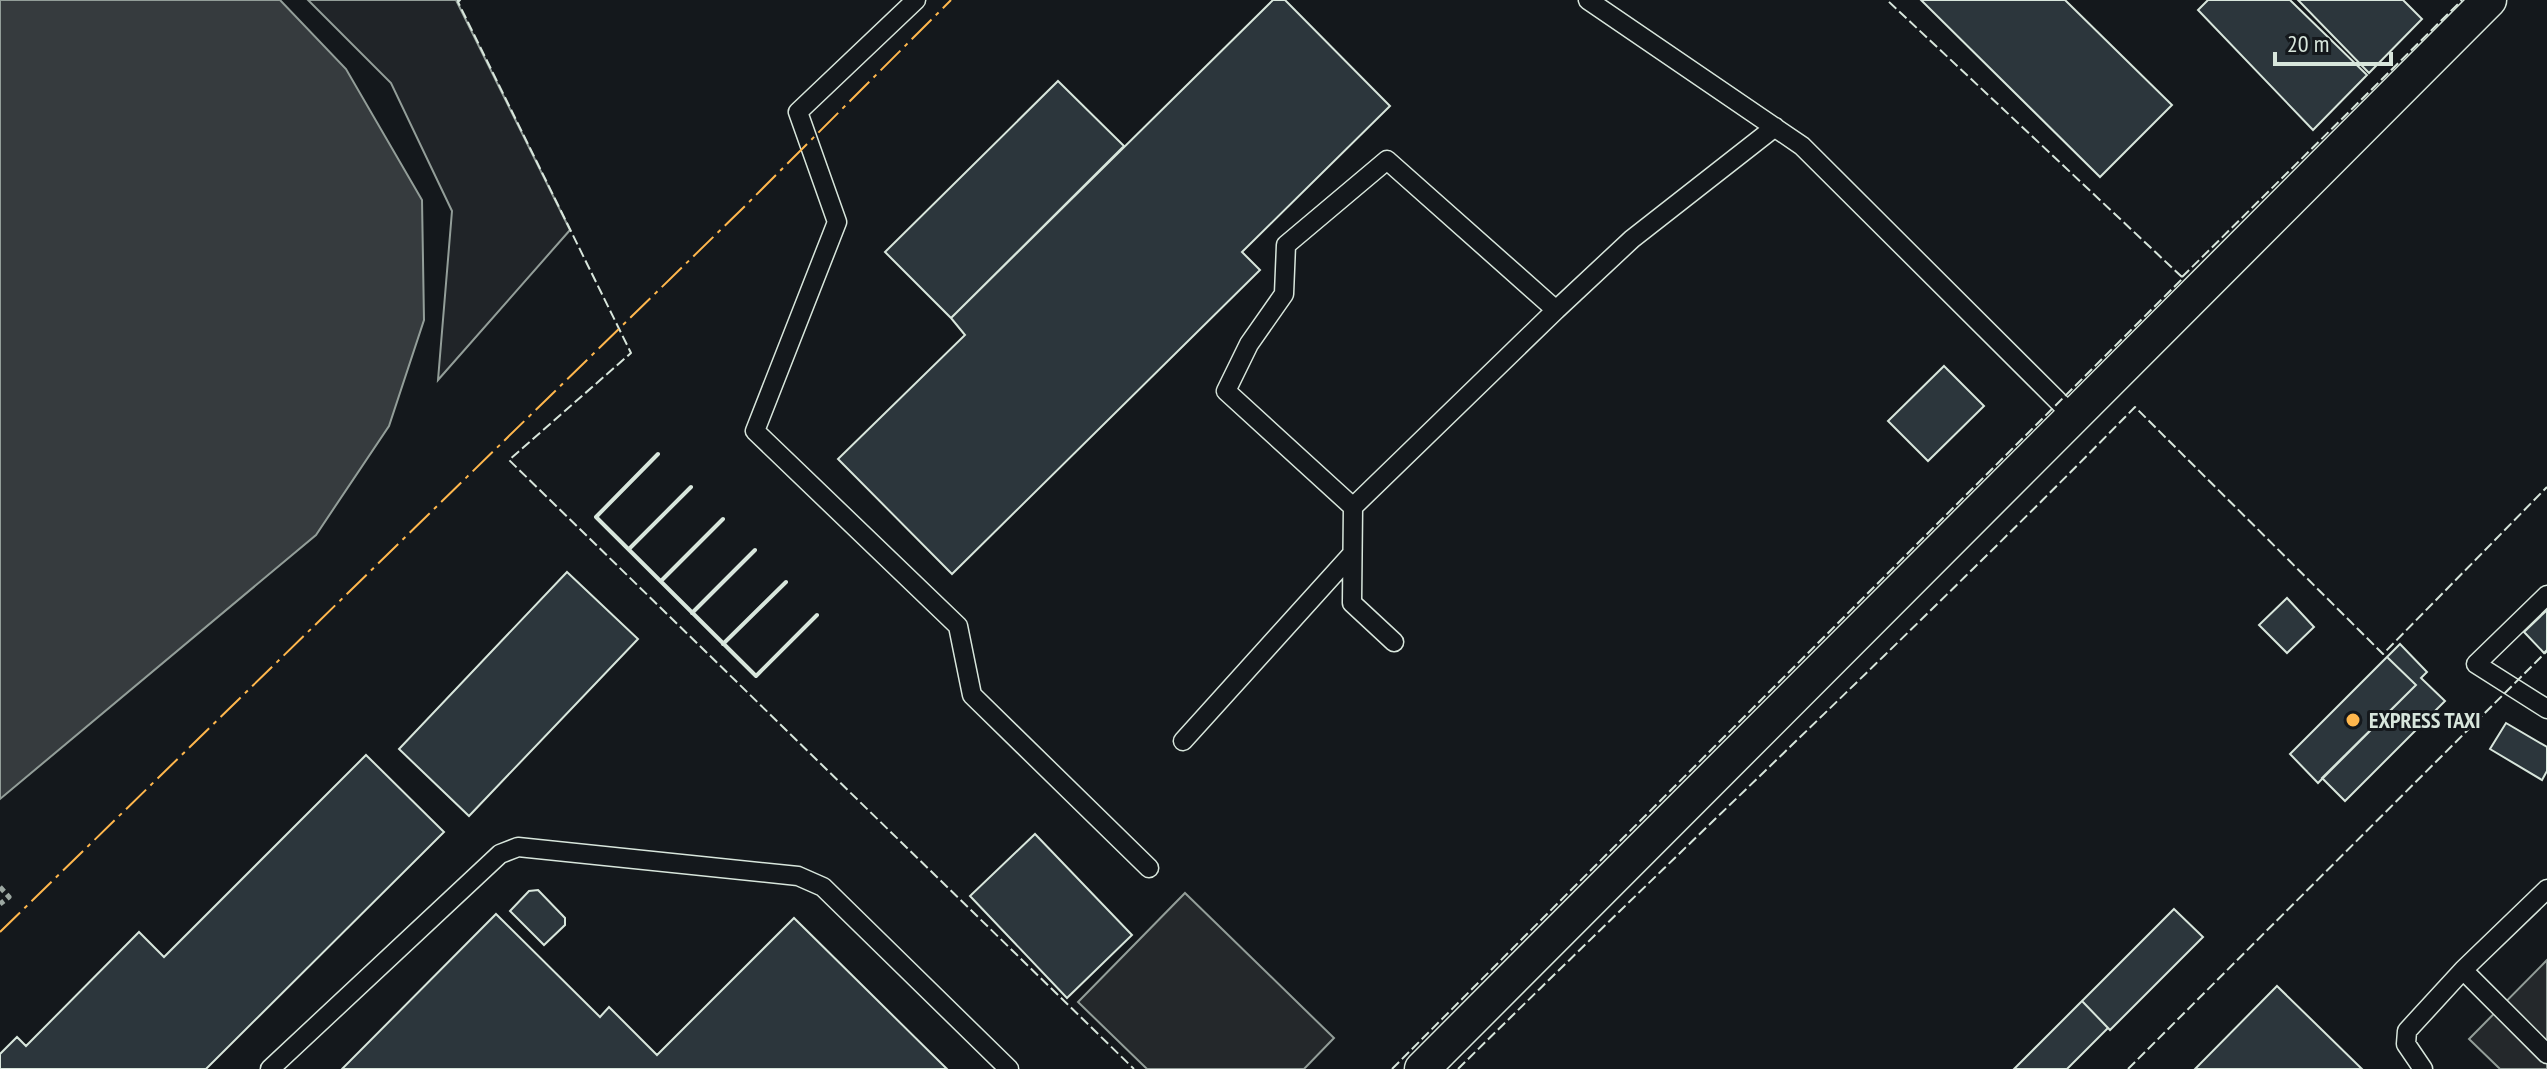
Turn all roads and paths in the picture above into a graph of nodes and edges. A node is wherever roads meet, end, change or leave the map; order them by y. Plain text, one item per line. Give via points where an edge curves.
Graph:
1 (916, 0) edge
2 (1588, 0) edge
3 (2489, 0) edge
4 (1775, 127) junction
5 (1556, 310) junction
6 (2073, 416) junction
7 (1353, 507) junction
8 (1352, 554) junction
9 (2547, 595) edge
10 (1394, 642) dead end
11 (2547, 709) edge
12 (1183, 741) dead end
13 (1149, 868) dead end
14 (0, 887) edge
15 (2543, 902) edge
16 (0, 904) edge
17 (2463, 970) junction
18 (2547, 1054) edge
19 (270, 1069) edge
20 (1009, 1069) edge
21 (1422, 1069) edge
22 (2423, 1069) edge

1 - 13 lane via 798,112 837,222 755,431 958,626 972,695
2 - 4 lane
3 - 6 street
4 - 5 lane via 1632,239
4 - 6 lane via 1802,146
5 - 7 lane
5 - 7 lane via 1387,160 1286,245 1284,294 1249,344 1226,391
6 - 21 street
7 - 8 lane
8 - 10 lane via 1352,603
8 - 12 lane
9 - 11 lane via 2476,664
14 - 16 path via 9,897
15 - 17 lane
17 - 18 lane
17 - 22 lane via 2407,1031 2406,1044
19 - 20 lane via 500,854 518,847 798,876 823,887

